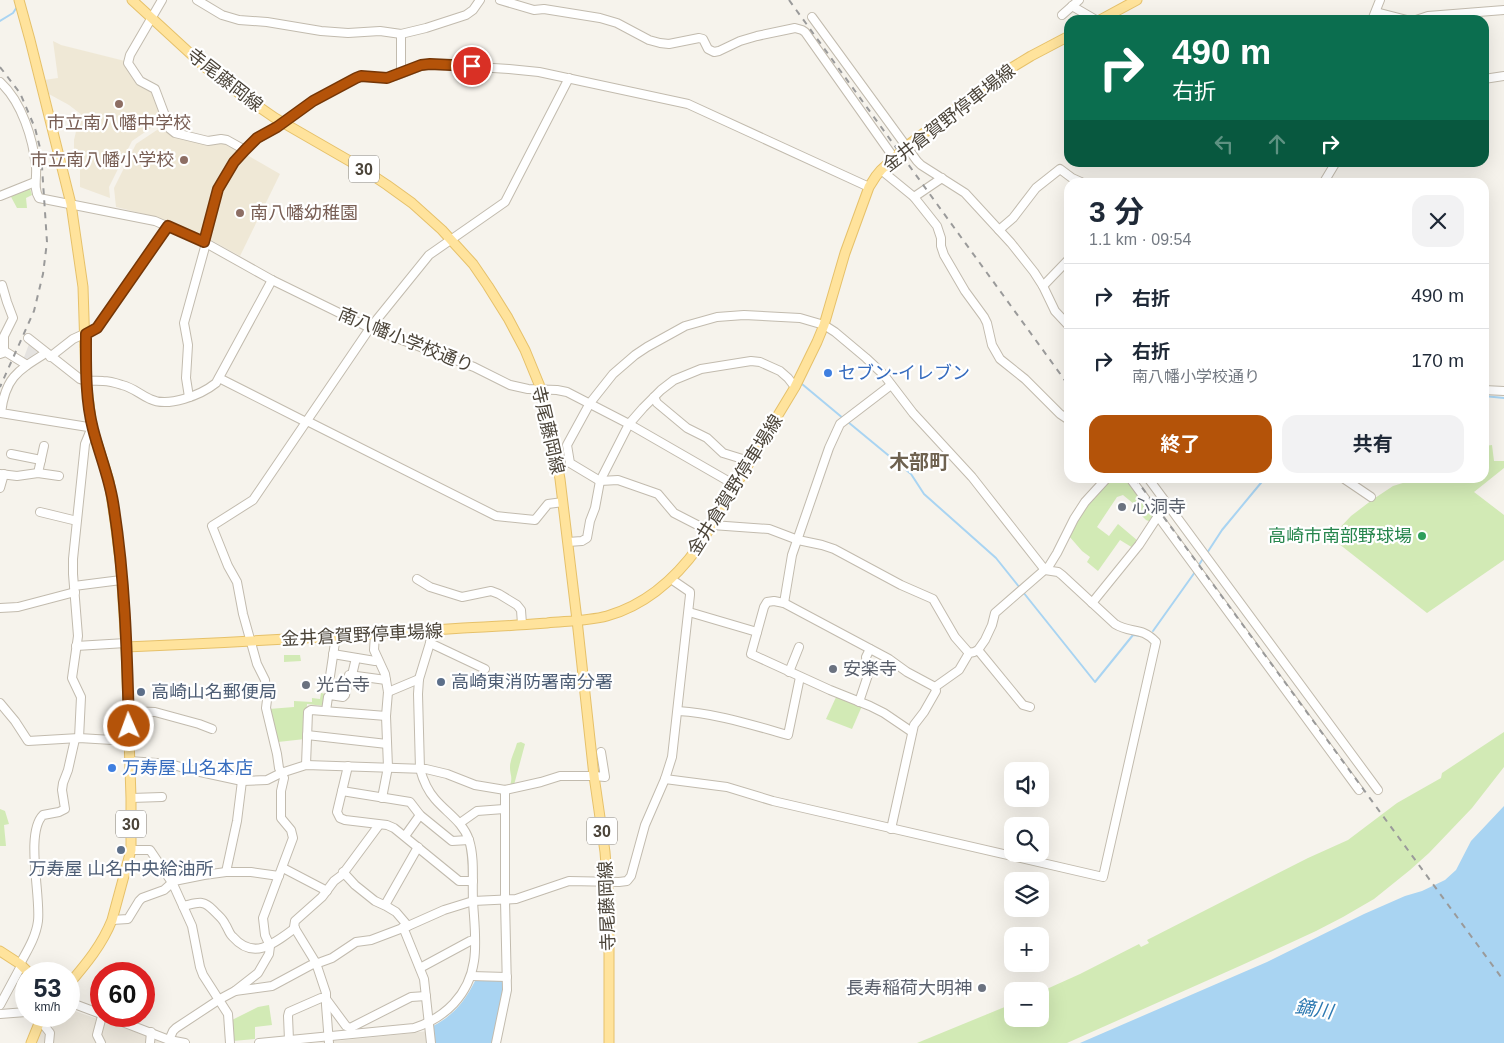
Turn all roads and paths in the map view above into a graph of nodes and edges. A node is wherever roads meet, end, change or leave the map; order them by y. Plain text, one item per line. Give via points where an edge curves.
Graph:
1 (132, 0) edge
2 (162, 0) edge
3 (197, 0) edge
4 (480, 0) edge
5 (500, 0) edge
6 (1078, 0) edge
7 (1137, 0) edge
8 (1380, 0) edge
9 (20, 3) edge
10 (1072, 6) junction
11 (1504, 10) edge
12 (1062, 15) dead end
13 (1087, 15) edge
14 (1109, 15) edge
15 (1374, 15) edge
16 (1441, 15) edge
17 (812, 16) dead end
18 (151, 18) junction
19 (401, 34) junction
20 (1064, 39) edge
21 (401, 73) junction
22 (1504, 76) edge
23 (569, 78) junction
24 (1489, 78) edge
25 (0, 82) edge
26 (282, 123) junction
27 (907, 146) junction
28 (245, 150) junction
29 (894, 158) junction
30 (1333, 167) edge
31 (881, 170) junction
32 (942, 178) junction
33 (1072, 178) edge
34 (1326, 178) edge
35 (35, 182) junction
36 (869, 187) junction
37 (0, 196) edge
38 (914, 197) junction
39 (71, 204) junction
40 (168, 226) junction
41 (999, 230) junction
42 (451, 240) junction
43 (204, 242) junction
44 (1064, 264) edge
45 (272, 280) junction
46 (2, 285) dead end
47 (1043, 286) junction
48 (1064, 321) edge
49 (824, 325) junction
50 (370, 328) junction
51 (86, 334) junction
52 (28, 338) dead end
53 (2, 353) edge
54 (48, 355) junction
55 (27, 365) junction
56 (219, 378) junction
57 (86, 381) junction
58 (891, 385) junction
59 (795, 386) junction
60 (541, 389) junction
61 (1489, 390) edge
62 (1504, 391) edge
63 (189, 397) junction
64 (654, 398) junction
65 (590, 403) junction
66 (1064, 417) edge
67 (307, 421) junction
68 (629, 424) junction
69 (92, 427) junction
70 (44, 446) dead end
71 (11, 454) dead end
72 (41, 460) junction
73 (750, 461) junction
74 (38, 473) junction
75 (2, 474) edge
76 (59, 476) dead end
77 (600, 481) junction
78 (1102, 483) edge
79 (1134, 483) edge
80 (1152, 483) edge
81 (1350, 483) edge
82 (735, 484) junction
83 (0, 488) edge
84 (1371, 497) dead end
85 (563, 502) junction
86 (40, 512) dead end
87 (1158, 516) junction
88 (76, 520) junction
89 (710, 528) junction
90 (798, 540) junction
91 (568, 542) junction
92 (1045, 570) junction
93 (418, 579) dead end
94 (671, 579) junction
95 (121, 580) junction
96 (74, 589) junction
97 (784, 603) junction
98 (1092, 604) junction
99 (0, 608) edge
100 (689, 612) junction
101 (577, 620) junction
102 (522, 624) junction
103 (432, 631) junction
104 (757, 632) junction
105 (375, 634) junction
106 (336, 636) junction
107 (251, 641) junction
108 (430, 643) junction
109 (126, 645) junction
110 (76, 646) junction
111 (799, 647) dead end
112 (870, 649) junction
113 (978, 650) junction
114 (969, 653) junction
115 (333, 654) junction
116 (356, 658) junction
117 (378, 660) junction
118 (485, 668) dead end
119 (788, 672) junction
120 (352, 675) junction
121 (330, 676) dead end
122 (800, 677) junction
123 (419, 679) junction
124 (386, 680) junction
125 (935, 687) junction
126 (388, 692) junction
127 (859, 702) junction
128 (0, 703) edge
129 (1030, 707) dead end
130 (128, 710) junction
131 (326, 711) junction
132 (678, 711) junction
133 (386, 716) junction
134 (212, 729) dead end
135 (912, 732) junction
136 (307, 735) junction
137 (77, 738) junction
138 (129, 741) junction
139 (387, 744) junction
140 (602, 752) dead end
141 (130, 761) junction
142 (306, 765) junction
143 (348, 766) junction
144 (388, 767) junction
145 (420, 769) junction
146 (281, 773) junction
147 (594, 776) junction
148 (665, 779) junction
149 (242, 781) junction
150 (504, 790) junction
151 (1359, 790) dead end
152 (1378, 790) dead end
153 (342, 791) junction
154 (162, 797) dead end
155 (131, 798) junction
156 (382, 798) junction
157 (504, 809) junction
158 (420, 815) junction
159 (460, 823) junction
160 (379, 825) junction
161 (890, 829) junction
162 (405, 836) junction
163 (469, 840) junction
164 (418, 847) junction
165 (132, 850) junction
166 (283, 868) junction
167 (226, 872) junction
168 (343, 872) junction
169 (279, 876) junction
170 (473, 881) junction
171 (607, 882) junction
172 (173, 884) junction
173 (327, 891) junction
174 (505, 900) junction
175 (473, 901) junction
176 (385, 905) junction
177 (183, 906) junction
178 (112, 920) junction
179 (405, 927) junction
180 (295, 928) junction
181 (474, 940) junction
182 (270, 946) junction
183 (0, 951) edge
184 (16, 962) edge
185 (22, 962) edge
186 (316, 963) junction
187 (420, 968) junction
188 (80, 970) edge
189 (15, 976) edge
190 (471, 976) junction
191 (507, 977) junction
192 (235, 991) junction
193 (426, 996) junction
194 (220, 999) junction
195 (326, 999) junction
196 (0, 1005) edge
197 (15, 1013) edge
198 (0, 1014) edge
199 (429, 1022) junction
200 (38, 1027) edge
201 (45, 1027) edge
202 (99, 1027) edge
203 (137, 1027) edge
204 (151, 1032) junction
205 (169, 1040) junction
206 (289, 1040) junction
207 (329, 1040) edge
208 (31, 1043) edge
209 (49, 1043) edge
210 (101, 1043) edge
211 (150, 1043) edge
212 (185, 1043) edge
213 (230, 1043) edge
214 (259, 1043) edge
215 (431, 1043) edge
216 (496, 1043) edge
217 (609, 1043) edge

1 - 18 main road, 寺尾藤岡線 / 30
2 - 18 street
3 - 19 street via 222,15 239,20 321,31
4 - 19 street via 466,15
5 - 29 street via 534,10 616,22 660,43 699,38 714,52 757,36 798,28 805,32
6 - 10 street
7 - 14 main road
8 - 15 street
9 - 39 main road, 30
10 - 12 street
10 - 13 street
11 - 16 street
17 - 27 street
18 - 26 main road, 寺尾藤岡線 / 30 via 206,68
18 - 28 street via 128,63 140,80 155,89 170,129 208,141 228,140
19 - 21 street
20 - 27 main road, 金井倉賀野停車場線 via 1003,73
21 - 23 street via 430,64 539,72
21 - 26 street via 387,78 356,78 313,101
22 - 24 street
23 - 36 street via 688,104
23 - 42 street via 505,202
25 - 35 street via 12,97 28,130 35,160
26 - 28 street via 257,138
26 - 42 main road, 寺尾藤岡線 / 30 via 387,184
27 - 29 main road, 金井倉賀野停車場線
27 - 32 street via 921,165
28 - 43 street via 218,189
29 - 31 main road, 金井倉賀野停車場線
30 - 34 street
31 - 36 main road, 金井倉賀野停車場線
31 - 38 street
32 - 38 street
32 - 41 street via 965,193
33 - 41 street via 1060,170 1036,188 1013,218
35 - 37 street
35 - 39 street, 南八幡小学校通り via 39,198
36 - 49 main road, 金井倉賀野停車場線
38 - 66 street via 937,226 944,255 984,317 995,353
39 - 40 street, 南八幡小学校通り
39 - 51 main road, 30 via 83,286
40 - 43 street, 南八幡小学校通り
40 - 51 street via 97,328
41 - 47 street
42 - 50 street via 428,256
42 - 60 main road, 寺尾藤岡線 / 30 via 472,264 508,318
43 - 45 street, 南八幡小学校通り
43 - 63 street via 184,323 188,345 186,378
44 - 47 street
45 - 50 street, 南八幡小学校通り
45 - 56 street
46 - 53 street via 12,318 4,336
47 - 48 street via 1055,311
49 - 58 street via 866,358
49 - 59 main road, 金井倉賀野停車場線
49 - 65 street via 800,318 744,315 697,321 677,329 635,355 613,374
50 - 60 street, 南八幡小学校通り via 474,367 510,386
50 - 67 street
51 - 54 street
51 - 57 main road, 30
52 - 54 street
53 - 55 street
54 - 55 street
54 - 57 street
55 - 69 street via 8,385 1,413
56 - 63 street via 209,388
56 - 67 street
57 - 63 street via 128,386 156,401
57 - 69 main road, 30
58 - 90 street via 840,424
58 - 92 street via 972,477
59 - 64 street via 780,371 751,361 701,368 661,390
59 - 73 main road, 金井倉賀野停車場線
60 - 65 street, 南八幡小学校通り via 567,392
60 - 85 main road, 寺尾藤岡線 / 30
61 - 62 street
64 - 68 street
64 - 73 street via 687,428 707,438 723,452
65 - 68 street, 南八幡小学校通り
65 - 77 street via 567,445 570,463
67 - 85 street via 499,517 535,520 548,504
67 - 107 street via 253,500 212,526 237,582
68 - 77 street
68 - 82 street, 南八幡小学校通り
69 - 88 street via 85,444
69 - 95 main road, 30 via 109,481
70 - 72 street
71 - 72 street
72 - 74 street
73 - 82 main road, 金井倉賀野停車場線
74 - 75 street
74 - 76 street
75 - 83 street
77 - 89 street via 618,480 658,494 674,513
77 - 91 street via 587,538
78 - 92 street via 1085,502
79 - 87 street
80 - 152 street
81 - 84 street
82 - 89 main road, 金井倉賀野停車場線
85 - 91 main road, 寺尾藤岡線 / 30
86 - 88 street
87 - 98 street
87 - 151 street
88 - 96 street
89 - 90 street via 769,529
89 - 94 main road, 金井倉賀野停車場線 via 686,564
90 - 97 street via 792,555
90 - 114 street via 834,549 933,599
91 - 101 main road, 寺尾藤岡線 / 30
92 - 98 street via 1058,572
92 - 113 street via 995,613 990,632
93 - 102 street via 430,587 462,597 491,591 500,594 521,610
94 - 100 street via 690,592
94 - 101 main road, 金井倉賀野停車場線 via 643,600 620,611
95 - 96 street
95 - 109 main road, 30
96 - 99 street via 18,607
96 - 110 street
97 - 104 street via 767,602
97 - 112 street
98 - 161 street via 1119,626 1144,632 1156,642 1103,877
100 - 104 street
100 - 132 street
101 - 102 main road, 金井倉賀野停車場線
101 - 147 main road, 寺尾藤岡線 / 30
102 - 103 main road, 金井倉賀野停車場線
103 - 105 main road, 金井倉賀野停車場線
103 - 108 street
104 - 119 street via 751,654
105 - 106 main road, 金井倉賀野停車場線
105 - 117 street via 374,650
106 - 107 main road, 金井倉賀野停車場線
106 - 115 street
107 - 109 main road, 金井倉賀野停車場線
107 - 146 street via 265,680 266,708
108 - 118 street
108 - 123 street
109 - 110 street
109 - 130 main road, 30
110 - 137 street via 72,678 81,697
111 - 119 street
112 - 125 street
112 - 127 street via 866,657 868,676
113 - 114 street
113 - 129 street via 1022,705
114 - 125 street via 959,670
115 - 116 street
115 - 121 street
116 - 117 street
116 - 120 street
117 - 124 street
119 - 122 street
120 - 124 street
120 - 131 street via 348,677 343,697 328,697
122 - 127 street
122 - 132 street via 788,735
123 - 126 street
123 - 145 street
124 - 126 street
125 - 135 street
126 - 133 street
127 - 135 street via 884,713
128 - 137 street via 28,741
130 - 134 street via 164,714
130 - 138 main road, 30
131 - 133 street
131 - 136 street via 308,712
132 - 148 street
133 - 139 street
135 - 161 street
136 - 139 street
136 - 142 street
137 - 138 street
137 - 185 street via 63,783 65,809 43,814 37,823 34,860 38,920
138 - 141 main road, 30
139 - 144 street
140 - 147 street via 605,777
141 - 149 street via 170,764
141 - 155 main road, 30
142 - 143 street
142 - 146 street
143 - 144 street
143 - 153 street
144 - 145 street
144 - 156 street
145 - 150 street
145 - 159 street via 431,794
146 - 149 street via 267,780
146 - 166 street via 284,778 282,818 293,838
147 - 150 street via 560,776
147 - 171 main road, 寺尾藤岡線 / 30
148 - 161 street via 727,787 773,802
148 - 171 street via 645,825 631,876 628,880
149 - 167 street
150 - 157 street
153 - 156 street
153 - 160 street via 340,818
154 - 155 street
155 - 165 main road, 30
156 - 158 street via 410,802
157 - 159 street via 477,811
157 - 174 street
158 - 162 street
158 - 163 street via 452,841
159 - 163 street
160 - 162 street via 387,825
160 - 168 street
162 - 164 street
163 - 170 street
164 - 170 street via 459,881
164 - 176 street
165 - 172 street via 150,850
165 - 178 main road, 30
166 - 169 street
166 - 173 street
167 - 169 street
167 - 172 street via 174,881
168 - 173 street
168 - 176 street via 374,901
169 - 182 street via 263,918
170 - 175 street
171 - 174 street via 569,882
171 - 217 main road, 寺尾藤岡線 / 30
172 - 177 street
172 - 178 street via 139,900 128,920
173 - 180 street via 295,921
174 - 175 street
174 - 191 street
175 - 179 street
175 - 181 street
176 - 179 street via 396,912
177 - 182 street via 204,903 224,922 231,936 243,945
177 - 194 street via 193,930 200,967
178 - 188 main road, 30 via 100,945
179 - 186 street via 356,942 332,958
179 - 187 street
180 - 182 street
180 - 186 street
181 - 187 street
181 - 190 street
182 - 192 street via 258,974
183 - 184 main road
186 - 192 street via 272,986
186 - 195 street
187 - 193 street
189 - 196 street
190 - 191 street
190 - 199 street via 450,1008
191 - 216 street via 507,995
192 - 194 street
193 - 195 street via 411,997 350,1028
193 - 199 street
194 - 205 street via 176,1028
194 - 213 street via 228,1014
195 - 206 street via 321,998 289,1012
195 - 207 street
197 - 198 street
199 - 207 street via 403,1030
199 - 215 street
200 - 208 main road
201 - 209 street via 50,1033
202 - 210 street via 97,1035
203 - 204 street
204 - 205 street
204 - 211 street
205 - 212 street
206 - 207 street
206 - 214 street

